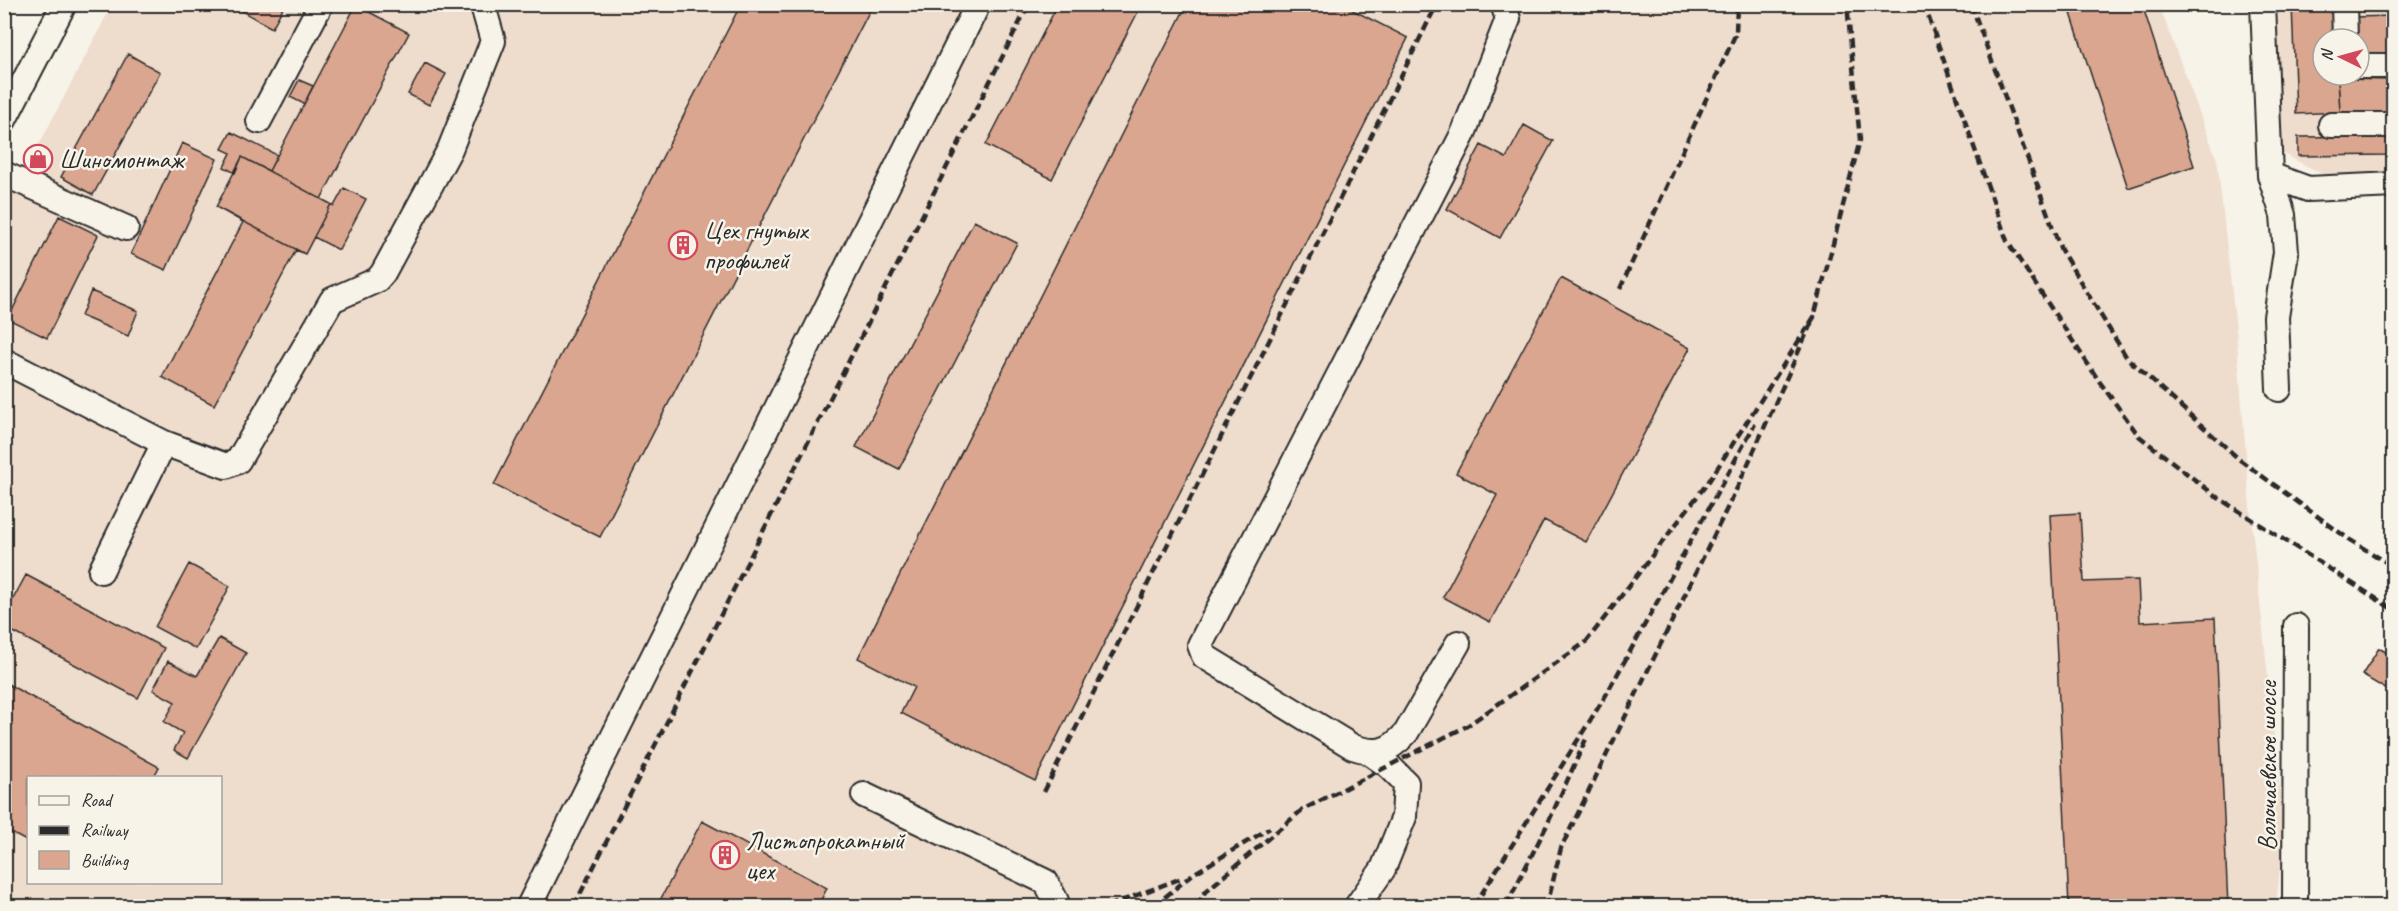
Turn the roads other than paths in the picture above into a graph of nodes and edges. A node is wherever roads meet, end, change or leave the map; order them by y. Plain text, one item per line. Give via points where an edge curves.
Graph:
1 (64, 4) edge
2 (321, 4) edge
3 (480, 4) edge
4 (978, 4) edge
5 (1503, 4) edge
6 (2263, 4) edge
7 (2344, 4) edge
8 (2345, 27) edge
9 (2371, 66) edge
10 (2394, 66) edge
11 (4, 120) edge
12 (259, 121) dead end
13 (2331, 125) dead end
14 (2394, 125) edge
15 (4, 174) edge
16 (2270, 175) junction
17 (2394, 185) edge
18 (126, 228) dead end
19 (4, 361) edge
20 (2279, 389) dead end
21 (164, 443) junction
22 (101, 571) dead end
23 (2296, 626) dead end
24 (1458, 643) dead end
25 (1367, 752) junction
26 (864, 795) dead end
27 (529, 906) edge
28 (1055, 906) edge
29 (1357, 906) edge
30 (2295, 906) edge

1 - 11 street
2 - 12 street
3 - 21 street via 494,41 450,149 383,273 377,280 332,300 237,461 226,466
4 - 27 street
5 - 25 street via 1508,19 1463,134 1200,645 1204,657
6 - 16 street
7 - 8 street
9 - 10 street
13 - 14 street
15 - 18 street
16 - 17 street via 2308,189
16 - 20 street via 2283,215 2286,252 2276,317
19 - 21 street
21 - 22 street
23 - 30 street, Волочаевское шоссе
24 - 25 street via 1406,733 1395,745
25 - 29 street via 1406,783 1404,817 1383,869
26 - 28 street via 1046,882

